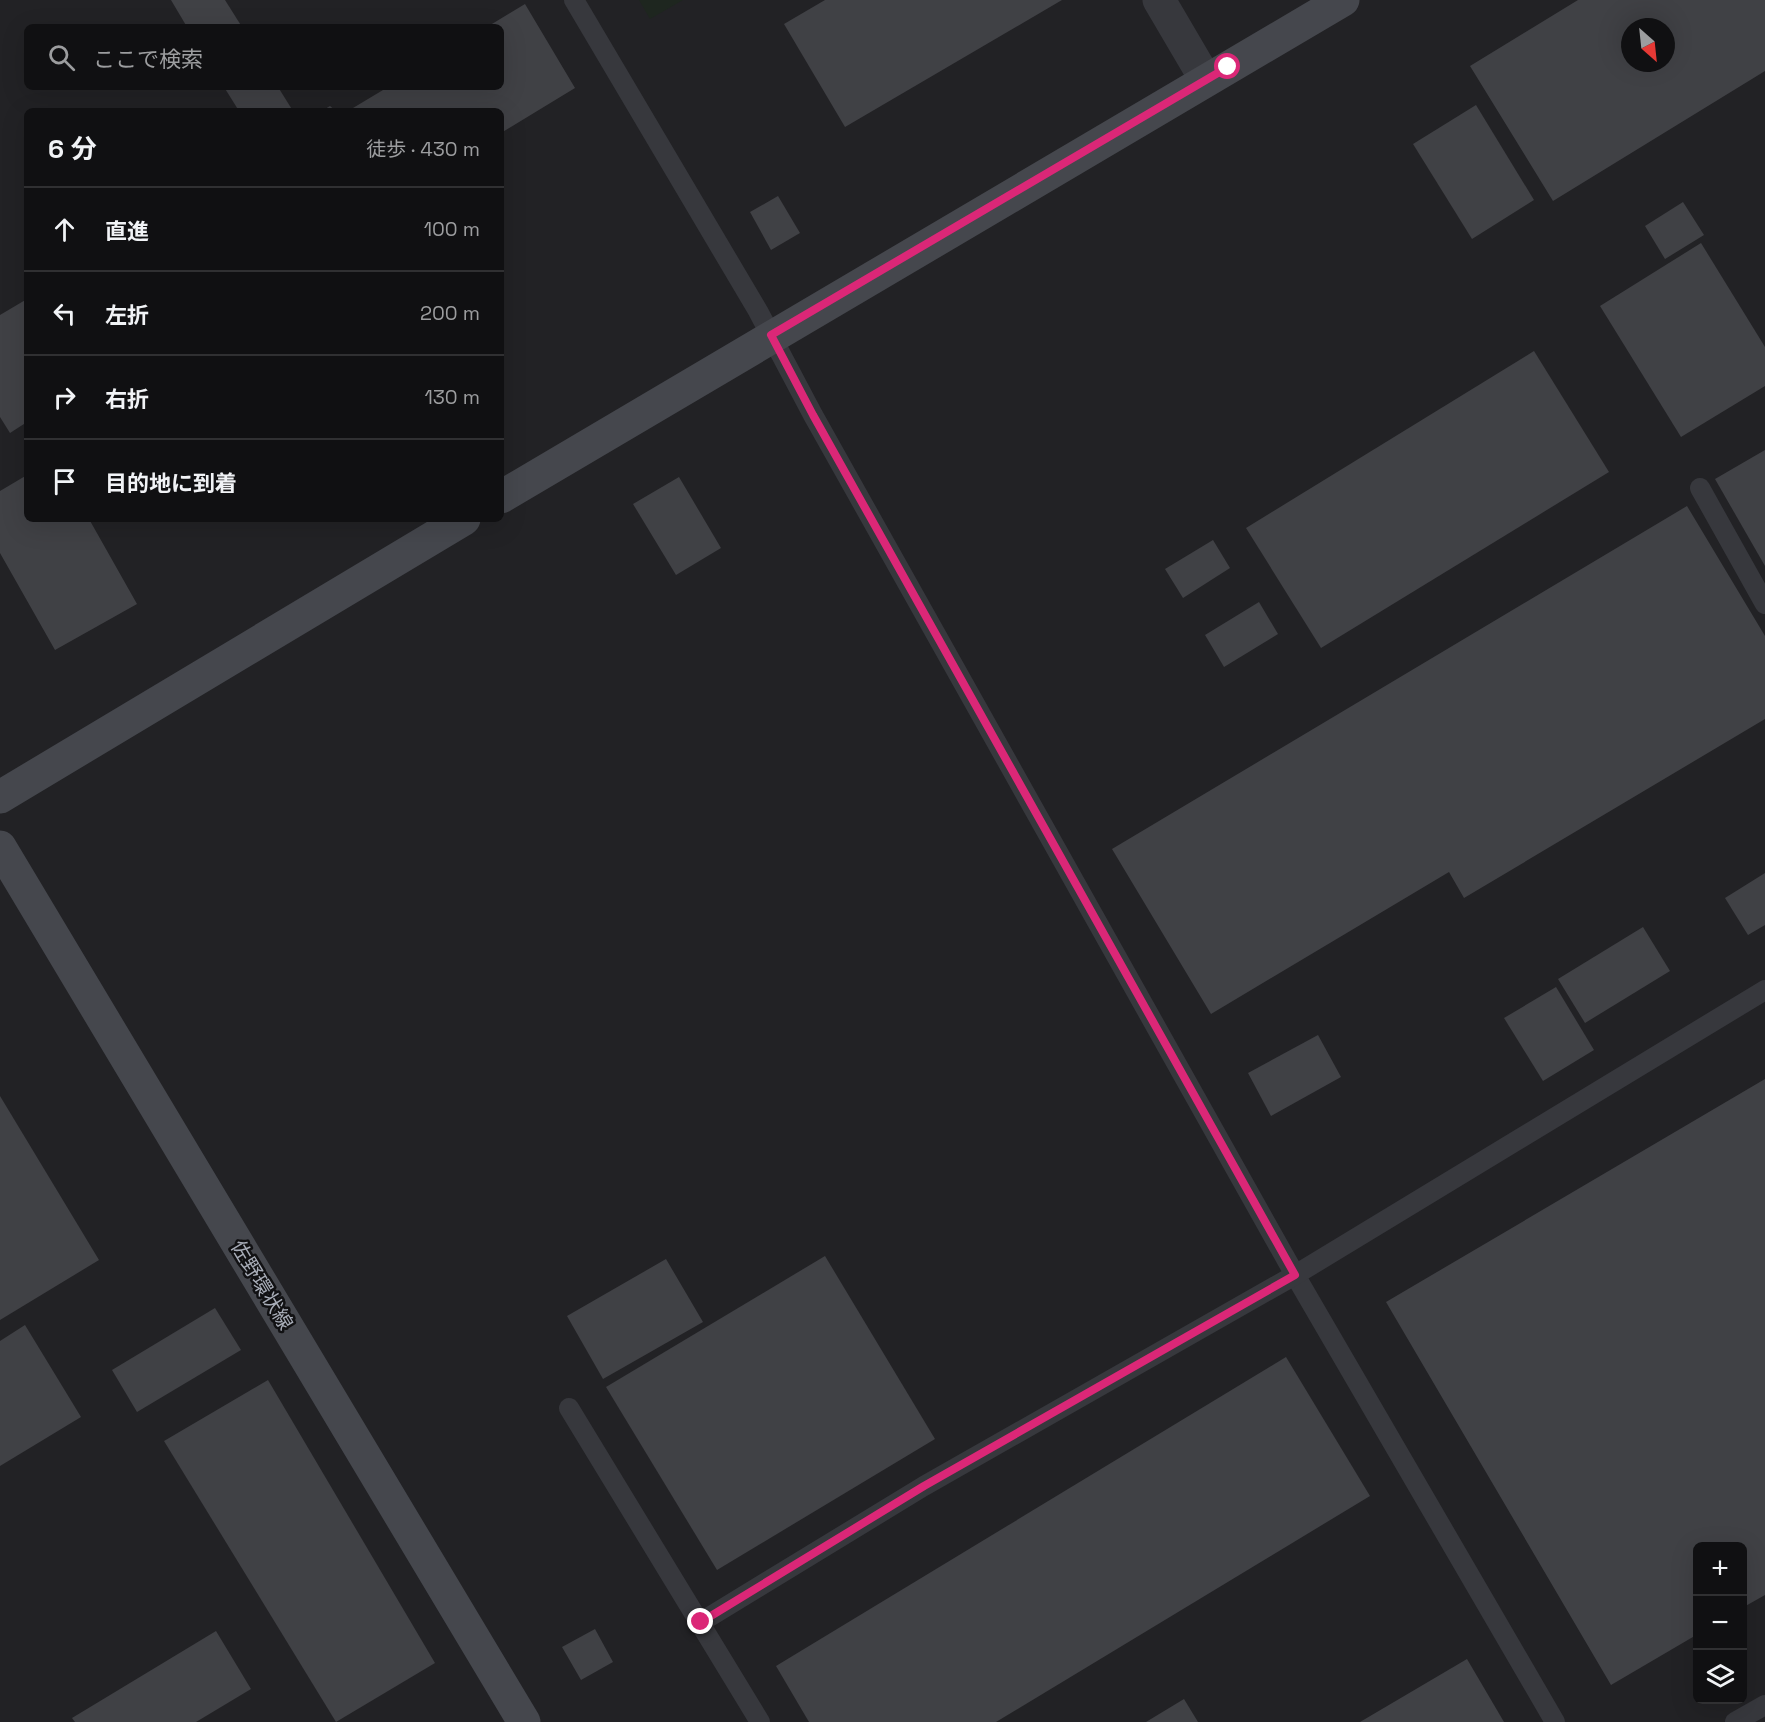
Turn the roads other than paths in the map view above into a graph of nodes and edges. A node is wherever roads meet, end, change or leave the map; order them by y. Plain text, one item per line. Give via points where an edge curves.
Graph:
1 (574, 0) edge
2 (1159, 0) edge
3 (1343, 0) edge
4 (1206, 80) junction
5 (771, 335) junction
6 (1700, 488) dead end
7 (504, 495) edge
8 (459, 522) edge
9 (1765, 604) edge
10 (0, 797) edge
11 (0, 847) edge
12 (1765, 990) edge
13 (1295, 1275) junction
14 (569, 1408) dead end
15 (701, 1622) junction
16 (1765, 1705) edge
17 (524, 1722) edge
18 (760, 1722) edge
19 (1555, 1722) edge
20 (1735, 1722) edge

1 - 5 lane
2 - 4 street
3 - 4 street
4 - 5 street
5 - 7 street
5 - 13 lane
6 - 9 lane
8 - 10 street
11 - 17 street, 佐野環状線
12 - 13 lane
13 - 15 lane via 924,1486
13 - 19 lane
14 - 15 lane
15 - 18 lane
16 - 20 lane

